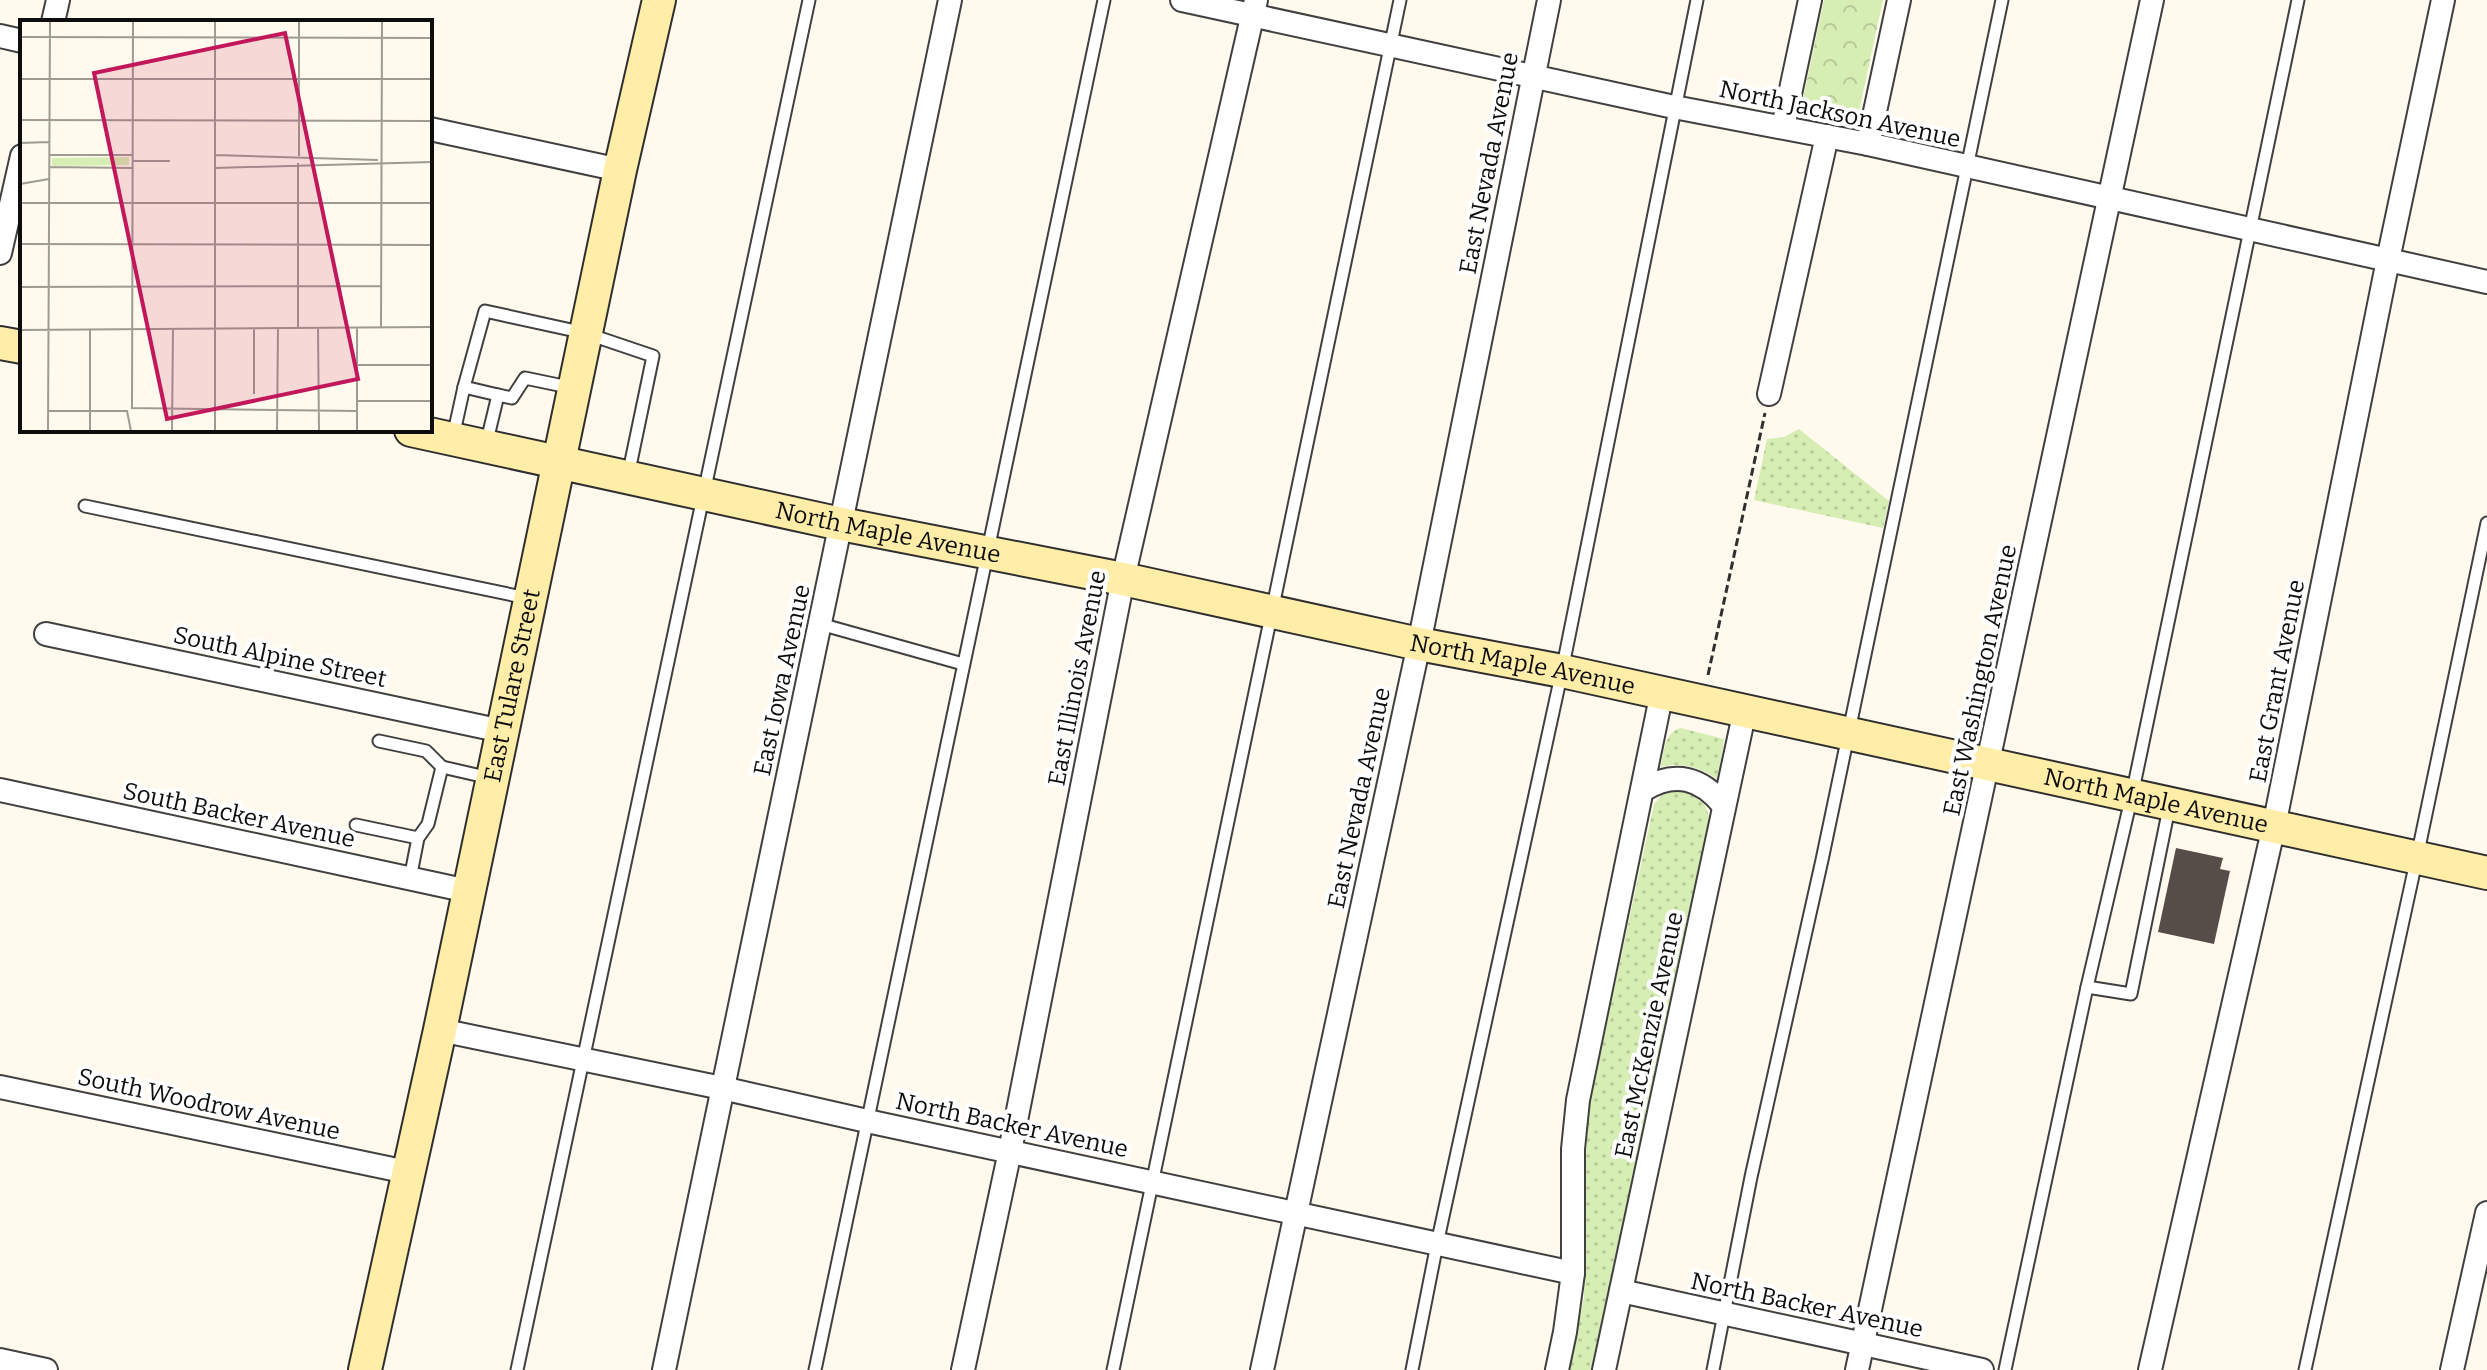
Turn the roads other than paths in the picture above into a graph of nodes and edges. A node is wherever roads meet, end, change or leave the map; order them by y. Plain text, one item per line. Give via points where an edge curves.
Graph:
1 (58, 0) edge
2 (659, 0) edge
3 (809, 0) edge
4 (950, 0) edge
5 (1104, 0) edge
6 (1182, 0) edge
7 (1400, 0) edge
8 (1549, 0) edge
9 (1697, 0) edge
10 (1810, 0) edge
11 (1899, 0) edge
12 (2002, 0) edge
13 (2152, 0) edge
14 (2298, 0) edge
15 (2443, 0) edge
16 (1254, 8) edge
17 (53, 20) edge
18 (0, 36) edge
19 (20, 41) edge
20 (1390, 46) junction
21 (1533, 76) junction
22 (1674, 107) junction
23 (1783, 127) junction
24 (432, 129) edge
25 (1827, 136) junction
26 (1868, 144) junction
27 (20, 165) edge
28 (1967, 167) junction
29 (620, 170) junction
30 (2111, 197) junction
31 (2249, 230) junction
32 (0, 253) edge
33 (2388, 260) junction
34 (2487, 282) edge
35 (585, 333) junction
36 (0, 343) edge
37 (20, 347) edge
38 (464, 387) junction
39 (574, 388) junction
40 (1769, 394) road end
41 (498, 395) junction
42 (420, 432) edge
43 (452, 439) junction
44 (486, 446) junction
45 (558, 461) junction
46 (628, 477) junction
47 (704, 493) junction
48 (85, 506) dead end
49 (2487, 523) edge
50 (841, 524) junction
51 (987, 553) junction
52 (1123, 579) junction
53 (530, 599) junction
54 (1272, 612) junction
55 (820, 624) junction
56 (46, 634) dead end
57 (1419, 644) junction
58 (963, 664) junction
59 (1562, 671) junction
60 (1662, 692) junction
61 (1745, 710) junction
62 (502, 731) junction
63 (1848, 733) junction
64 (379, 741) dead end
65 (1989, 763) junction
66 (442, 767) junction
67 (492, 778) junction
68 (0, 790) edge
69 (1643, 790) junction
70 (2132, 795) junction
71 (2170, 804) junction
72 (1724, 806) junction
73 (356, 825) dead end
74 (2274, 826) junction
75 (418, 838) junction
76 (2417, 857) junction
77 (2487, 873) edge
78 (410, 879) junction
79 (468, 891) junction
80 (2087, 987) junction
81 (440, 1030) junction
82 (583, 1060) junction
83 (0, 1087) edge
84 (722, 1088) junction
85 (867, 1121) junction
86 (1010, 1151) junction
87 (407, 1172) junction
88 (1153, 1181) junction
89 (1296, 1213) junction
90 (2487, 1213) edge
91 (1437, 1244) junction
92 (1573, 1273) junction
93 (1621, 1291) junction
94 (1725, 1314) junction
95 (1862, 1345) junction
96 (0, 1360) edge
97 (46, 1370) edge
98 (365, 1370) edge
99 (517, 1370) edge
100 (664, 1370) edge
101 (815, 1370) edge
102 (963, 1370) edge
103 (1113, 1370) edge
104 (1262, 1370) edge
105 (1412, 1370) edge
106 (1557, 1370) edge
107 (1604, 1370) edge
108 (1713, 1370) edge
109 (1857, 1370) edge
110 (1982, 1370) edge
111 (2005, 1370) edge
112 (2150, 1370) edge
113 (2305, 1370) edge
114 (2452, 1370) edge

1 - 17 street
2 - 29 main road, East Tulare Street
3 - 47 lane
4 - 50 street, East Iowa Avenue
5 - 51 lane
6 - 16 street, North Jackson Avenue
7 - 20 lane
8 - 21 street, East Nevada Avenue
9 - 22 lane
10 - 23 street
11 - 26 street
12 - 28 lane
13 - 30 street, East Washington Avenue
14 - 31 lane
15 - 33 street, East Grant Avenue
16 - 20 street, North Jackson Avenue
16 - 52 street, East Illinois Avenue
18 - 19 street
20 - 21 street, North Jackson Avenue
20 - 54 lane
21 - 22 street, North Jackson Avenue
21 - 57 street, East Nevada Avenue
22 - 23 street, North Jackson Avenue
22 - 59 lane
23 - 25 street, North Jackson Avenue
24 - 29 street
25 - 26 street, North Jackson Avenue
25 - 40 street
26 - 28 street, North Jackson Avenue
27 - 32 street
28 - 30 street, North Jackson Avenue
28 - 63 lane
29 - 35 main road, East Tulare Street
30 - 31 street, North Jackson Avenue
30 - 65 street, East Washington Avenue
31 - 33 street, North Jackson Avenue
31 - 70 lane
33 - 34 street, North Jackson Avenue
33 - 74 street, East Grant Avenue
35 - 38 lane via 485,311
35 - 39 main road, East Tulare Street
35 - 46 lane via 653,356
36 - 37 main road
38 - 41 lane
38 - 43 lane
39 - 41 lane via 525,378 512,398
39 - 45 main road, East Tulare Street
41 - 44 lane
42 - 43 main road, North Maple Avenue
43 - 44 main road, North Maple Avenue
44 - 45 main road, North Maple Avenue
45 - 46 main road, North Maple Avenue
45 - 53 main road, East Tulare Street
46 - 47 main road, North Maple Avenue
47 - 50 main road, North Maple Avenue
47 - 82 lane
48 - 53 lane
49 - 76 lane
50 - 51 main road, North Maple Avenue
50 - 55 street, East Iowa Avenue
51 - 52 main road, North Maple Avenue
51 - 58 lane
52 - 54 main road, North Maple Avenue
52 - 86 street, East Illinois Avenue
53 - 62 main road, East Tulare Street
54 - 57 main road, North Maple Avenue
54 - 88 lane
55 - 58 lane
55 - 84 street, East Iowa Avenue
56 - 62 street, South Alpine Street
57 - 59 main road, North Maple Avenue
57 - 89 street, East Nevada Avenue
58 - 85 lane
59 - 60 main road, North Maple Avenue
59 - 91 lane
60 - 61 main road, North Maple Avenue
60 - 69 street
61 - 63 main road, North Maple Avenue
61 - 72 street, East McKenzie Avenue
62 - 67 main road, East Tulare Street
63 - 65 main road, North Maple Avenue
63 - 94 lane
64 - 66 lane via 426,751
65 - 70 main road, North Maple Avenue
65 - 95 street, East Washington Avenue
66 - 67 lane
66 - 75 lane via 428,824
67 - 79 main road, East Tulare Street
68 - 78 street, South Backer Avenue
69 - 72 street via 1674,779 1699,783
69 - 92 street via 1578,1100
70 - 71 main road, North Maple Avenue
70 - 80 lane
71 - 74 main road, North Maple Avenue
71 - 80 lane via 2131,994
72 - 93 street, East McKenzie Avenue
73 - 75 lane
74 - 76 main road, North Maple Avenue
74 - 112 street, East Grant Avenue
75 - 78 lane
76 - 77 main road, North Maple Avenue
76 - 113 lane
78 - 79 street, South Backer Avenue
79 - 81 main road, East Tulare Street
80 - 111 lane
81 - 82 street, North Backer Avenue
81 - 87 main road, East Tulare Street
82 - 84 street, North Backer Avenue
82 - 99 lane
83 - 87 street, South Woodrow Avenue
84 - 85 street, North Backer Avenue
84 - 100 street, East Iowa Avenue
85 - 86 street, North Backer Avenue
85 - 101 lane
86 - 88 street, North Backer Avenue
86 - 102 street, East Illinois Avenue
87 - 98 main road, East Tulare Street
88 - 89 street, North Backer Avenue
88 - 103 lane
89 - 91 street, North Backer Avenue
89 - 104 street, East Nevada Avenue
90 - 114 street
91 - 92 street, North Backer Avenue
91 - 105 lane
92 - 106 street
93 - 94 street, North Backer Avenue
93 - 107 street, East McKenzie Avenue
94 - 95 street, North Backer Avenue
94 - 108 lane
95 - 109 street, East Washington Avenue
95 - 110 street, North Backer Avenue
96 - 97 street

